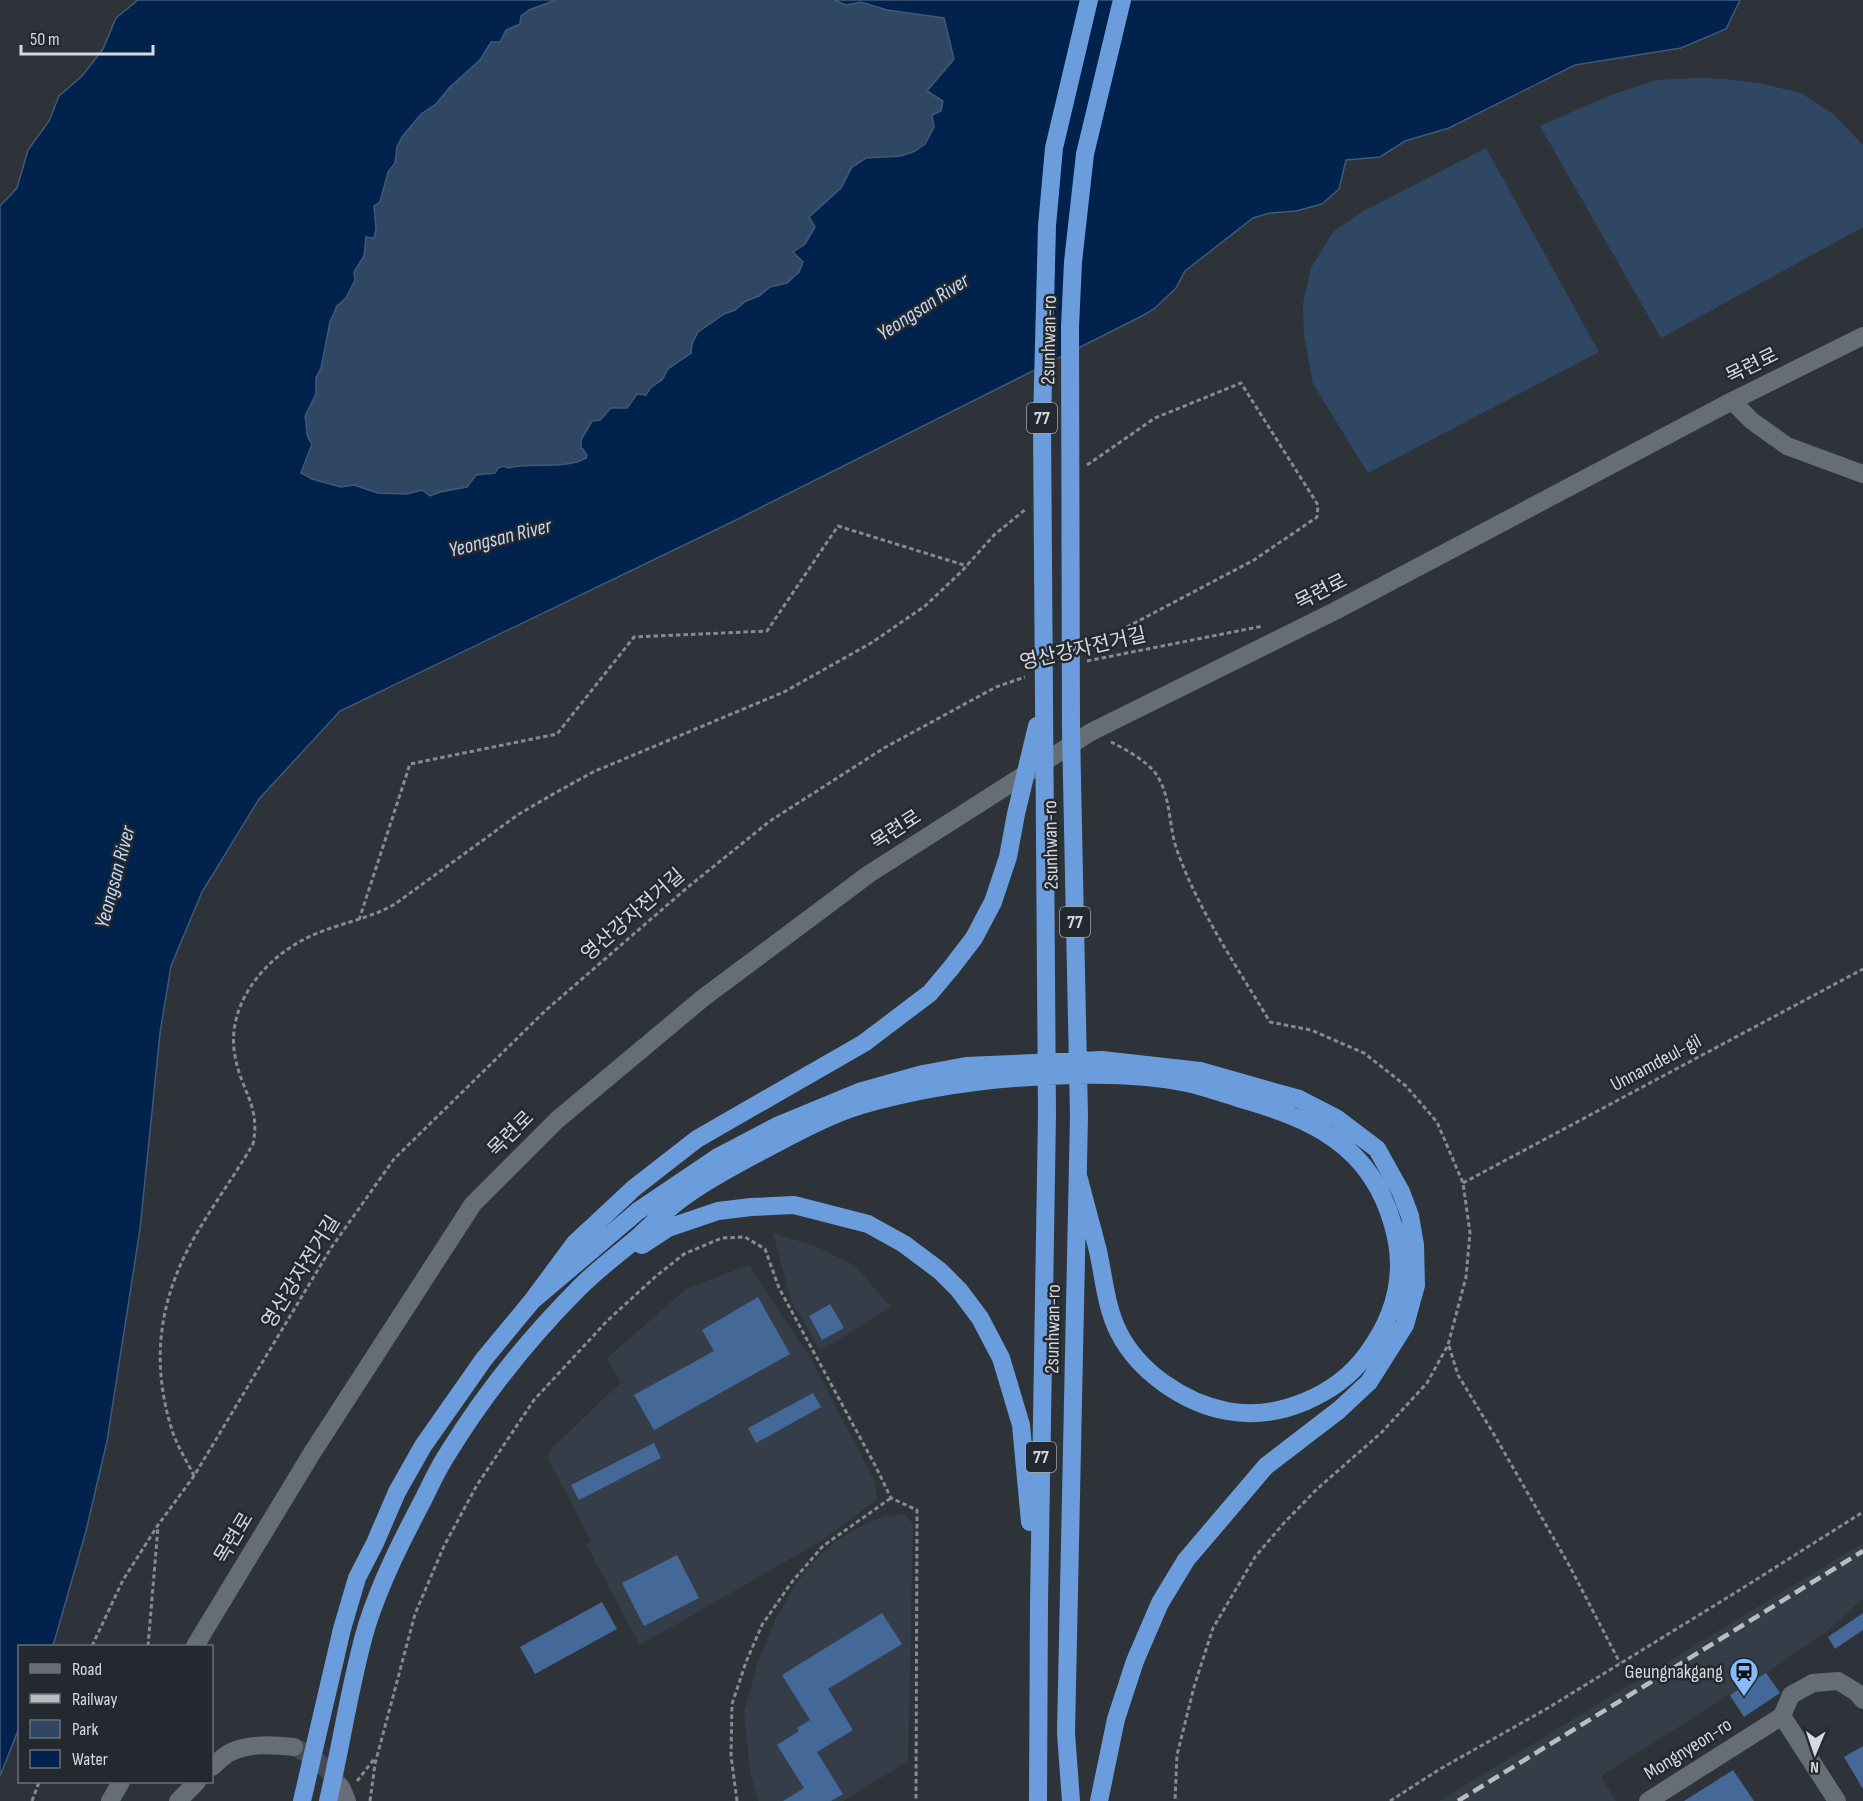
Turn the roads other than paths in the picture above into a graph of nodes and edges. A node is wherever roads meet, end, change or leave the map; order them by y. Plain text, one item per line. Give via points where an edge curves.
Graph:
1 (1089, 0) edge
2 (1122, 0) edge
3 (1863, 336) edge
4 (1732, 401) junction
5 (1863, 474) edge
6 (1044, 699) junction
7 (1079, 1179) junction
8 (581, 1286) junction
9 (532, 1301) junction
10 (1039, 1603) junction
11 (196, 1645) edge
12 (1863, 1700) edge
13 (1782, 1716) junction
14 (294, 1747) tunnel mouth
15 (213, 1766) edge
16 (120, 1783) edge
17 (196, 1783) edge
18 (110, 1801) edge
19 (178, 1801) edge
20 (302, 1801) edge
21 (328, 1801) edge
22 (1038, 1801) edge
23 (1071, 1801) edge
24 (1098, 1801) edge
25 (1648, 1801) edge
26 (1837, 1801) edge

1 - 6 highway, 2sunhwan-ro / 77 via 1054,148 1047,226 1041,423
2 - 7 highway, 2sunhwan-ro / 77 via 1085,154 1070,327
3 - 4 street, 목련로
4 - 5 street via 1787,446
4 - 11 street, 목련로 via 1335,611 1091,732 869,874 703,998 557,1120 473,1204 312,1453
6 - 9 highway via 1008,857 993,902 974,938 930,993 864,1042 697,1139 634,1188 575,1243
6 - 10 highway, 2sunhwan-ro / 77 via 1047,1114
7 - 8 highway via 1099,1253 1104,1290 1118,1332 1140,1363 1164,1384 1192,1400 1226,1411 1244,1412 1296,1405 1324,1392 1356,1369 1380,1338 1398,1287 1397,1240 1380,1189 1359,1158 1294,1114 1185,1083 1114,1074 951,1084 860,1106 808,1127 685,1196
7 - 23 highway, 2sunhwan-ro / 77 via 1066,1721
8 - 10 highway via 668,1228 718,1212 752,1207 794,1205 830,1213 868,1224 904,1244 959,1290 980,1318 1001,1358 1020,1425
8 - 21 highway via 504,1372 447,1454 394,1555 368,1621
9 - 20 highway via 484,1359 423,1446 357,1578
9 - 24 highway via 639,1211 768,1130 859,1092 966,1066 1102,1060 1200,1071 1299,1099 1336,1118 1377,1149 1401,1192 1415,1245 1416,1285 1406,1325 1369,1382 1266,1466 1186,1560 1160,1603 1135,1661 1116,1719
10 - 22 highway, 2sunhwan-ro / 77
12 - 13 street, Mongnyeon-ro via 1838,1681 1813,1683 1791,1695
13 - 25 street, Mongnyeon-ro
13 - 26 street
14 - 15 street via 251,1746 231,1752
16 - 18 street
17 - 19 street

